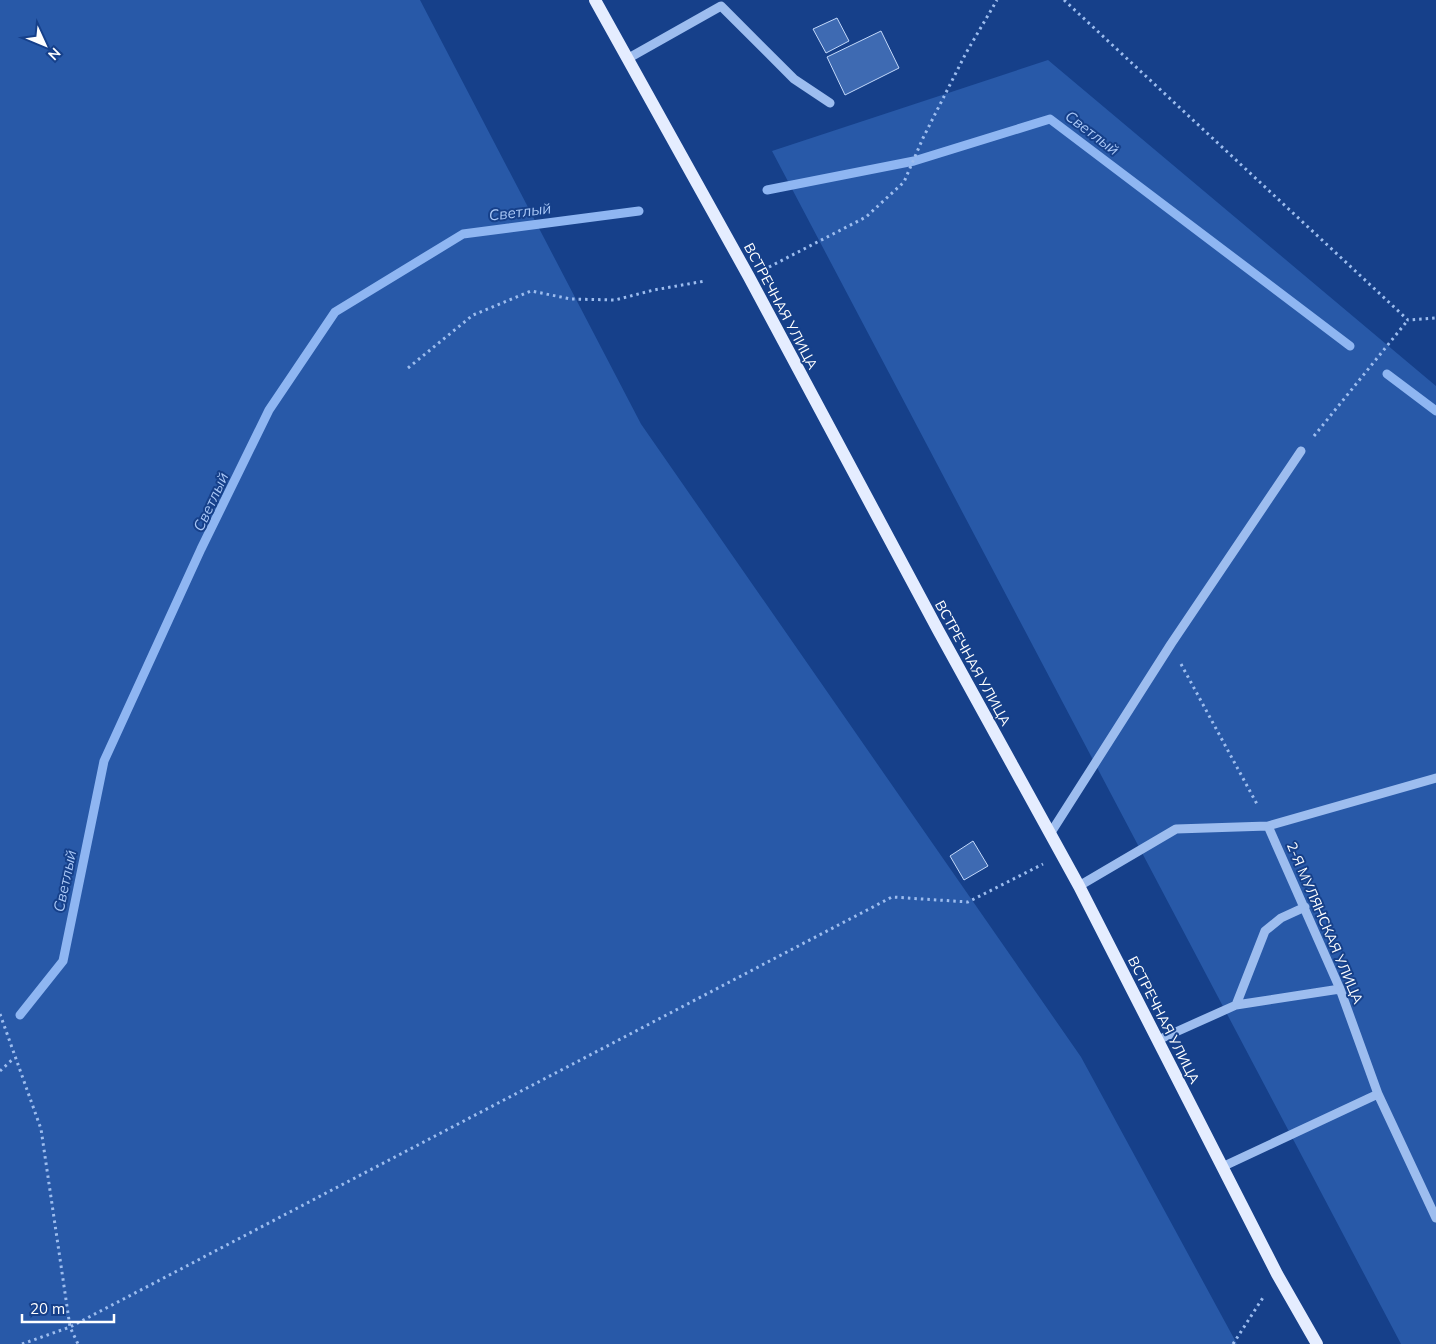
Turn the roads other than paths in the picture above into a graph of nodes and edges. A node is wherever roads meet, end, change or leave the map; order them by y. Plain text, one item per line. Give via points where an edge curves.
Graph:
1 (595, 0) edge
2 (719, 3) edge
3 (627, 59) junction
4 (830, 103) dead end
5 (1301, 451) road end
6 (1436, 778) edge
7 (1268, 826) junction
8 (1050, 834) junction
9 (1079, 886) junction
10 (1305, 907) junction
11 (1340, 989) junction
12 (1236, 1005) junction
13 (1158, 1040) junction
14 (1378, 1094) junction
15 (1222, 1167) junction
16 (1436, 1218) edge
17 (1317, 1344) edge

1 - 3 main road, ВСТРЕЧНАЯ УЛИЦА
2 - 3 street
2 - 4 street via 794,79
3 - 8 main road, ВСТРЕЧНАЯ УЛИЦА
5 - 8 street via 1171,644
6 - 7 street
7 - 9 street via 1176,829
7 - 10 street, 2-Я МУЛЯНСКАЯ УЛИЦА
8 - 9 main road, ВСТРЕЧНАЯ УЛИЦА
9 - 13 main road, ВСТРЕЧНАЯ УЛИЦА
10 - 11 street, 2-Я МУЛЯНСКАЯ УЛИЦА
10 - 12 street via 1265,931
11 - 12 street
11 - 14 street, 2-Я МУЛЯНСКАЯ УЛИЦА
12 - 13 street
13 - 15 main road, ВСТРЕЧНАЯ УЛИЦА
14 - 15 street
14 - 16 street, 2-Я МУЛЯНСКАЯ УЛИЦА
15 - 17 main road, ВСТРЕЧНАЯ УЛИЦА

